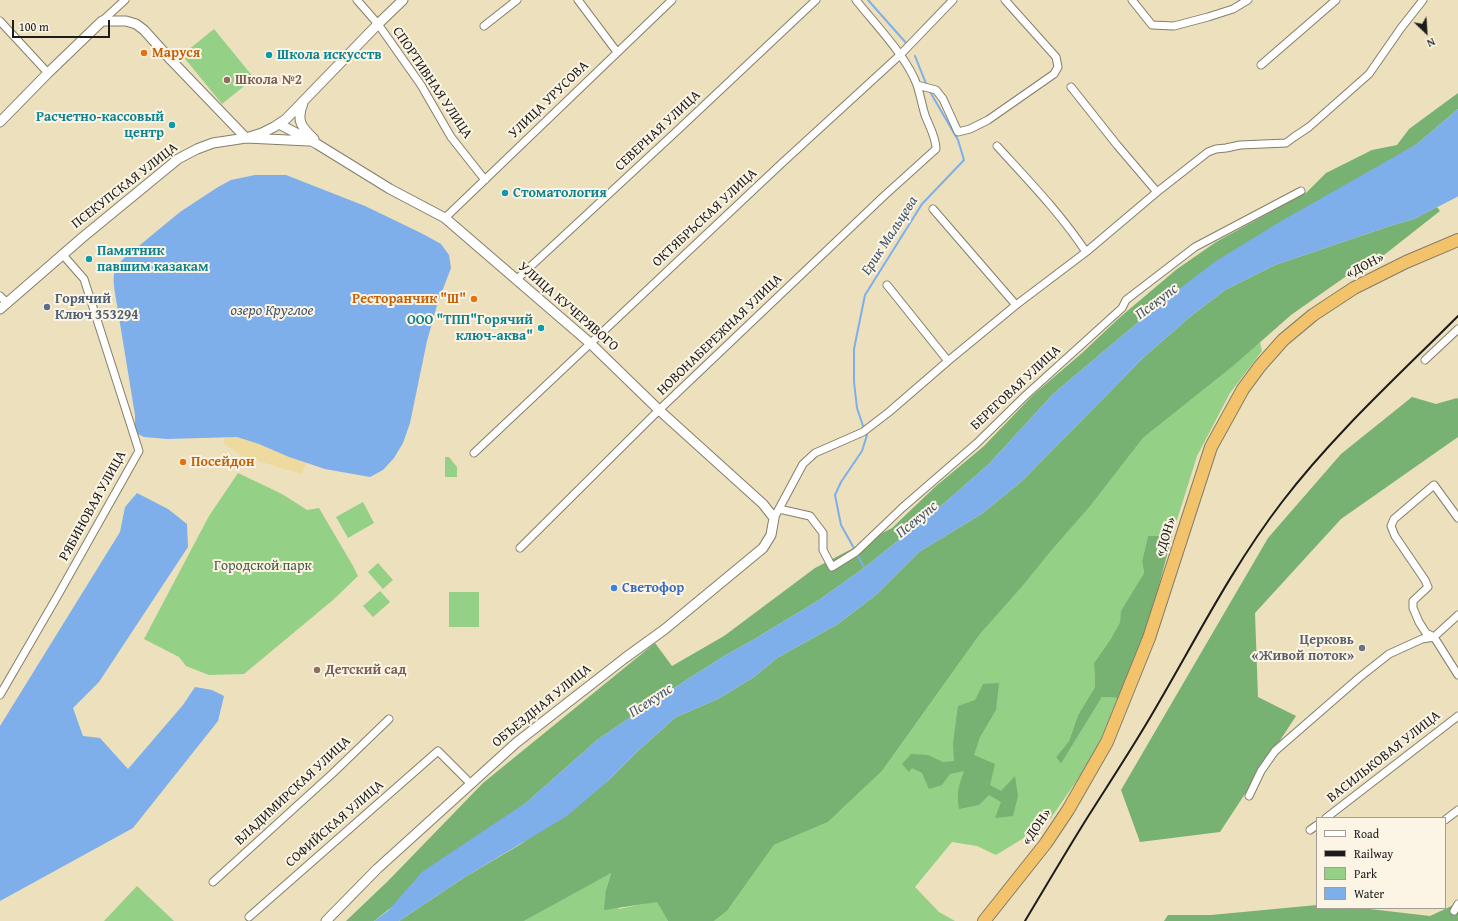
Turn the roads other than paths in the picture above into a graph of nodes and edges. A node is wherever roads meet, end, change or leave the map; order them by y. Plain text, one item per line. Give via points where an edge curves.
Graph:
1 (125, 0) edge
2 (357, 0) edge
3 (403, 0) edge
4 (517, 0) edge
5 (578, 0) edge
6 (672, 0) edge
7 (816, 0) edge
8 (856, 0) edge
9 (952, 0) edge
10 (1006, 0) edge
11 (1132, 0) edge
12 (1248, 0) edge
13 (1336, 0) edge
14 (1423, 0) edge
15 (0, 21) edge
16 (102, 21) junction
17 (378, 24) junction
18 (484, 26) dead end
19 (617, 52) junction
20 (900, 55) junction
21 (1261, 65) dead end
22 (48, 73) junction
23 (917, 85) junction
24 (1071, 87) dead end
25 (304, 101) junction
26 (0, 122) edge
27 (279, 124) junction
28 (246, 138) junction
29 (312, 142) junction
30 (997, 146) dead end
31 (322, 147) junction
32 (485, 180) junction
33 (1301, 191) dead end
34 (1157, 192) junction
35 (933, 209) dead end
36 (445, 218) junction
37 (1458, 240) edge
38 (1086, 252) junction
39 (63, 254) junction
40 (516, 280) junction
41 (887, 285) dead end
42 (0, 296) edge
43 (1016, 305) junction
44 (3, 306) edge
45 (1458, 329) edge
46 (590, 343) junction
47 (1425, 360) dead end
48 (948, 361) junction
49 (659, 410) junction
50 (474, 453) dead end
51 (779, 509) junction
52 (774, 518) junction
53 (1458, 518) edge
54 (520, 548) dead end
55 (1458, 615) edge
56 (1434, 637) junction
57 (1458, 675) edge
58 (0, 696) edge
59 (1458, 716) edge
60 (389, 719) dead end
61 (470, 784) junction
62 (1250, 796) dead end
63 (1458, 810) edge
64 (1327, 817) edge
65 (1446, 819) edge
66 (1316, 826) edge
67 (1310, 830) dead end
68 (213, 882) dead end
69 (1458, 904) edge
70 (1454, 911) dead end
71 (249, 917) dead end
72 (326, 921) edge
73 (984, 921) edge

1 - 16 street
2 - 17 street, СПОРТИВНАЯ УЛИЦА
3 - 17 street, ПСЕКУПСКАЯ УЛИЦА
4 - 18 street
5 - 19 street
6 - 19 street, УЛИЦА УРУСОВА
7 - 40 street, СЕВЕРНАЯ УЛИЦА
8 - 20 street
9 - 20 street, ОКТЯБРЬСКАЯ УЛИЦА
10 - 23 street via 1056,57 1058,67 1054,74 988,120 958,132 943,99 936,90
11 - 12 street via 1152,25 1174,26 1234,8
13 - 21 street
14 - 34 street via 1368,74 1309,127 1286,143 1240,145 1208,152
15 - 22 street
16 - 22 street
16 - 28 street via 126,21 144,30
17 - 25 street, ПСЕКУПСКАЯ УЛИЦА
17 - 32 street, СПОРТИВНАЯ УЛИЦА via 421,85 451,137
19 - 32 street, УЛИЦА УРУСОВА
20 - 23 street
20 - 46 street, ОКТЯБРЬСКАЯ УЛИЦА
22 - 26 street
23 - 49 street, НОВОНАБЕРЕЖНАЯ УЛИЦА via 936,149
24 - 34 street
25 - 27 street, ПСЕКУПСКАЯ УЛИЦА
25 - 31 street, УЛИЦА КУЧЕРЯВОГО via 300,115 301,124
27 - 28 street, ПСЕКУПСКАЯ УЛИЦА
27 - 29 street, УЛИЦА КУЧЕРЯВОГО
28 - 29 street, УЛИЦА КУЧЕРЯВОГО
28 - 39 street, ПСЕКУПСКАЯ УЛИЦА via 213,143 183,156
29 - 31 street, УЛИЦА КУЧЕРЯВОГО
30 - 38 street via 1047,200
31 - 36 street, УЛИЦА КУЧЕРЯВОГО via 390,189
32 - 36 street, УЛИЦА УРУСОВА
33 - 51 street, БЕРЕГОВАЯ УЛИЦА via 1195,247 1126,300 1122,308 977,443 856,552 832,567 823,550 823,533 810,516
34 - 38 street
35 - 43 street
36 - 40 street, УЛИЦА КУЧЕРЯВОГО
37 - 73 highway, «ДОН» via 1354,288 1313,315 1283,340 1243,389 1211,448 1149,638 1107,742 1046,843
38 - 43 street
39 - 44 street, ПСЕКУПСКАЯ УЛИЦА
39 - 58 street, РЯБИНОВАЯ УЛИЦА via 84,279 139,451
40 - 46 street, УЛИЦА КУЧЕРЯВОГО
41 - 48 street
42 - 44 street
43 - 48 street
45 - 47 street
46 - 49 street, УЛИЦА КУЧЕРЯВОГО
46 - 50 street, ОКТЯБРЬСКАЯ УЛИЦА
48 - 51 street via 863,432 815,453 803,464
49 - 52 street, УЛИЦА КУЧЕРЯВОГО via 763,504
49 - 54 street, НОВОНАБЕРЕЖНАЯ УЛИЦА
51 - 52 street
52 - 61 street, ОБЪЕЗДНАЯ УЛИЦА via 771,535 762,548 665,629 516,743
53 - 56 street via 1434,485 1394,518 1391,526 1428,587 1413,601 1419,622 1426,633
55 - 56 street
56 - 57 street
56 - 62 street via 1422,639 1389,654 1360,677 1275,751 1261,771
59 - 64 street, ВАСИЛЬКОВАЯ УЛИЦА
60 - 68 street, ВЛАДИМИРСКАЯ УЛИЦА
61 - 71 street, СОФИЙСКАЯ УЛИЦА via 438,751
61 - 72 street, ОБЪЕЗДНАЯ УЛИЦА via 377,869
63 - 65 street
66 - 67 street
69 - 70 street

